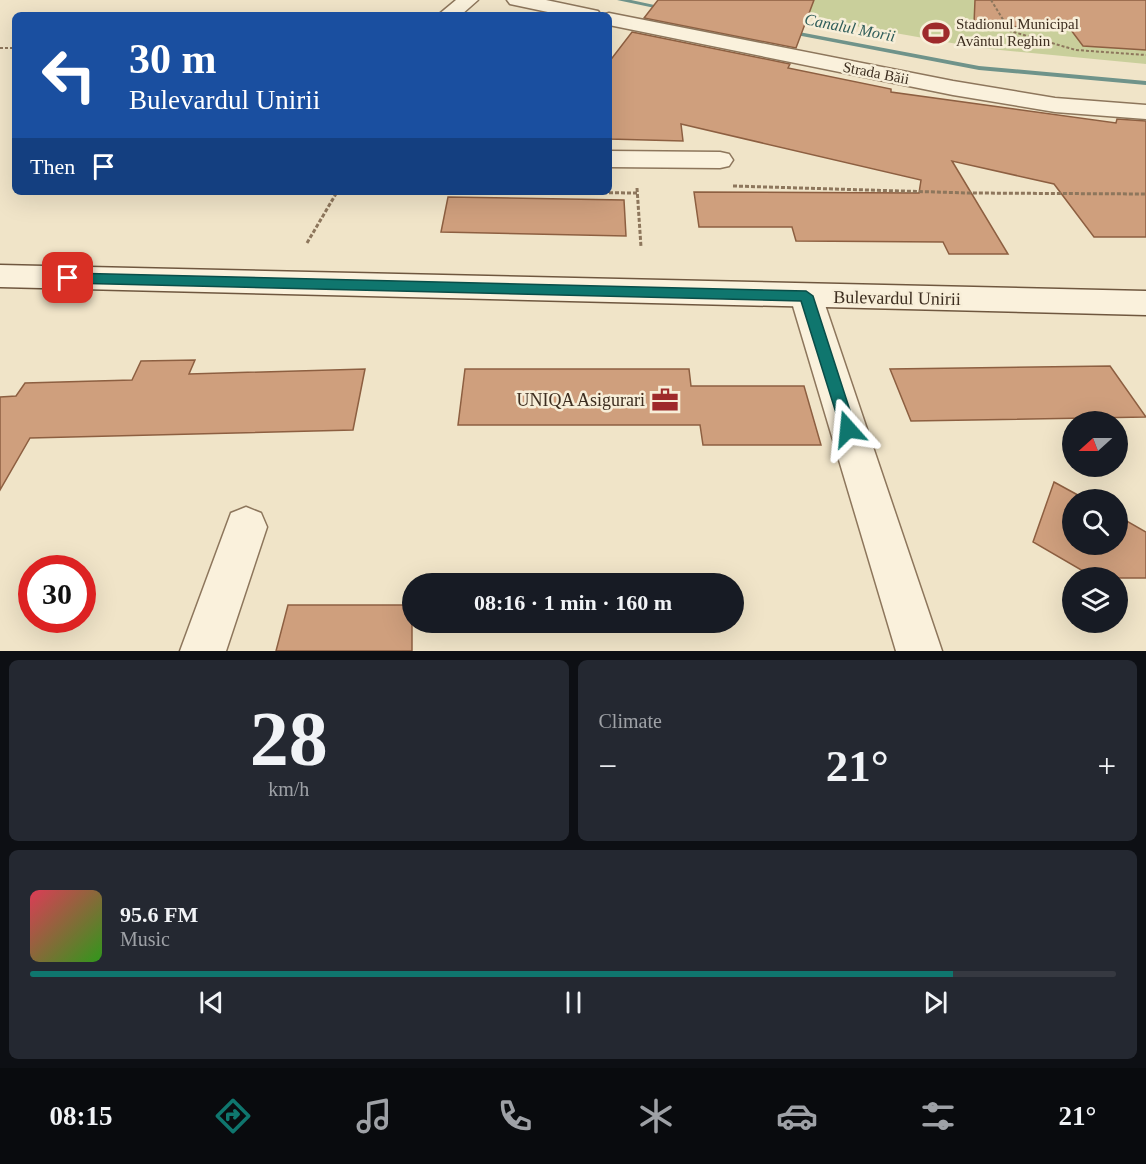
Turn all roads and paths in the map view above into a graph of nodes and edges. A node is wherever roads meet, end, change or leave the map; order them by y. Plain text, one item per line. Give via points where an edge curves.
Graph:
1 (468, 0) edge
2 (517, 0) edge
3 (991, 0) edge
4 (452, 12) edge
5 (576, 12) edge
6 (612, 20) edge
7 (1120, 48) dead end
8 (1124, 53) junction
9 (1146, 55) edge
10 (1146, 112) edge
11 (612, 159) edge
12 (720, 160) dead end
13 (637, 184) dead end
14 (732, 186) dead end
15 (612, 193) edge
16 (637, 193) junction
17 (1146, 194) edge
18 (335, 195) edge
19 (307, 243) dead end
20 (641, 247) dead end
21 (0, 276) edge
22 (806, 296) junction
23 (1146, 303) edge
24 (246, 527) dead end
25 (203, 651) edge
26 (919, 651) edge

1 - 4 street
2 - 5 street
3 - 8 path via 1010,31 1076,50
6 - 10 street, Strada Băii via 953,88 1055,105
7 - 8 path
8 - 9 path
11 - 12 street
13 - 16 path
14 - 17 path
15 - 16 path
16 - 20 path
18 - 19 path
21 - 22 street, Bulevardul Unirii
22 - 23 street, Bulevardul Unirii
22 - 26 street
24 - 25 street

